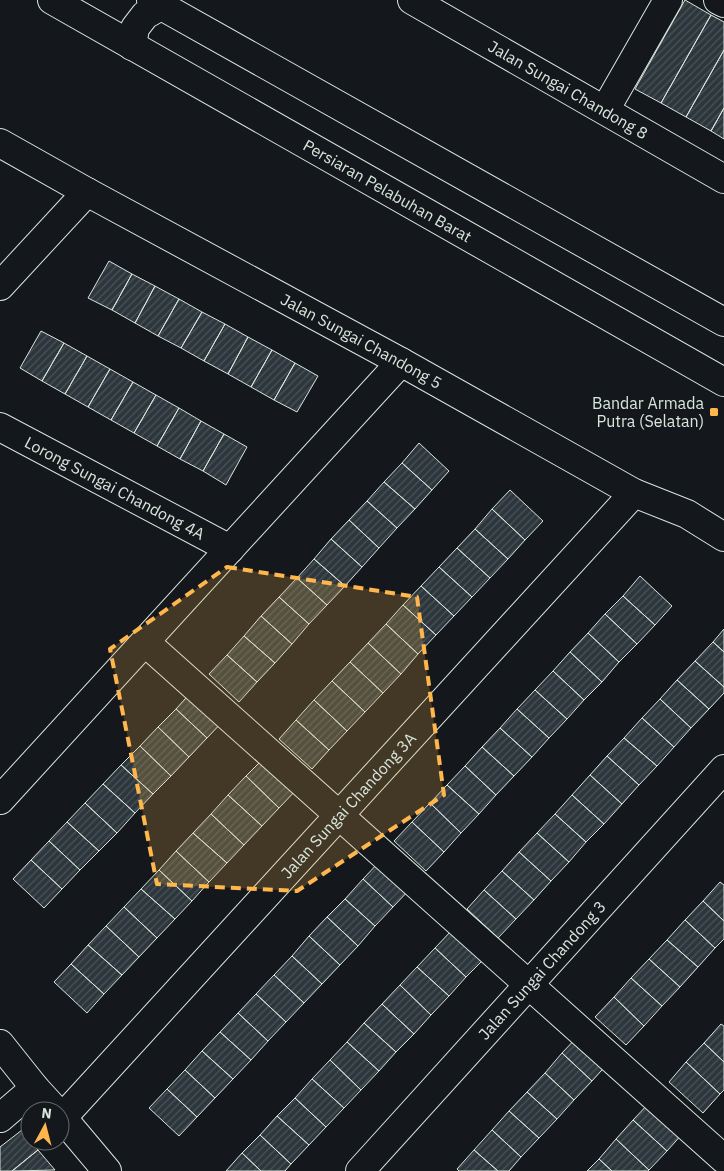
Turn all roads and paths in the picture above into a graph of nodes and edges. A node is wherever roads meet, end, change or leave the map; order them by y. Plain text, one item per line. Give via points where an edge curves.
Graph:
1 (52, 0) edge
2 (412, 0) edge
3 (668, 0) edge
4 (718, 0) edge
5 (156, 3) edge
6 (724, 3) edge
7 (132, 46) junction
8 (605, 110) junction
9 (0, 143) edge
10 (724, 179) edge
11 (86, 192) junction
12 (0, 286) edge
13 (724, 322) edge
14 (401, 362) junction
15 (724, 382) edge
16 (0, 427) edge
17 (634, 493) junction
18 (724, 537) edge
19 (230, 549) junction
20 (145, 642) junction
21 (724, 769) edge
22 (0, 800) edge
23 (339, 815) junction
24 (529, 985) junction
25 (0, 1044) edge
26 (35, 1088) junction
27 (48, 1101) edge
28 (70, 1103) edge
29 (0, 1118) edge
30 (70, 1126) edge
31 (724, 1159) edge
32 (107, 1171) edge
33 (360, 1171) edge
34 (713, 1171) edge

1 - 7 street, Persiaran Pelabuhan Barat
2 - 8 street, Jalan Sungai Chandong 8
3 - 8 street
4 - 6 street
5 - 7 street via 135,28
5 - 13 street
7 - 15 street, Persiaran Pelabuhan Barat
8 - 10 street, Jalan Sungai Chandong 8
9 - 11 street, Jalan Sungai Chandong 5
11 - 12 street
11 - 14 street, Jalan Sungai Chandong 5
14 - 17 street, Jalan Sungai Chandong 5
14 - 19 street
16 - 19 street, Lorong Sungai Chandong 4A
17 - 18 street, Jalan Sungai Chandong 5 via 687,514
17 - 23 street, Jalan Sungai Chandong 3A
19 - 20 street
20 - 22 street
20 - 23 street
21 - 24 street, Jalan Sungai Chandong 3
23 - 24 street
23 - 28 street, Jalan Sungai Chandong 3A
24 - 31 street
24 - 33 street, Jalan Sungai Chandong 3
25 - 26 street
26 - 27 street
26 - 29 street
30 - 32 street
31 - 34 street

